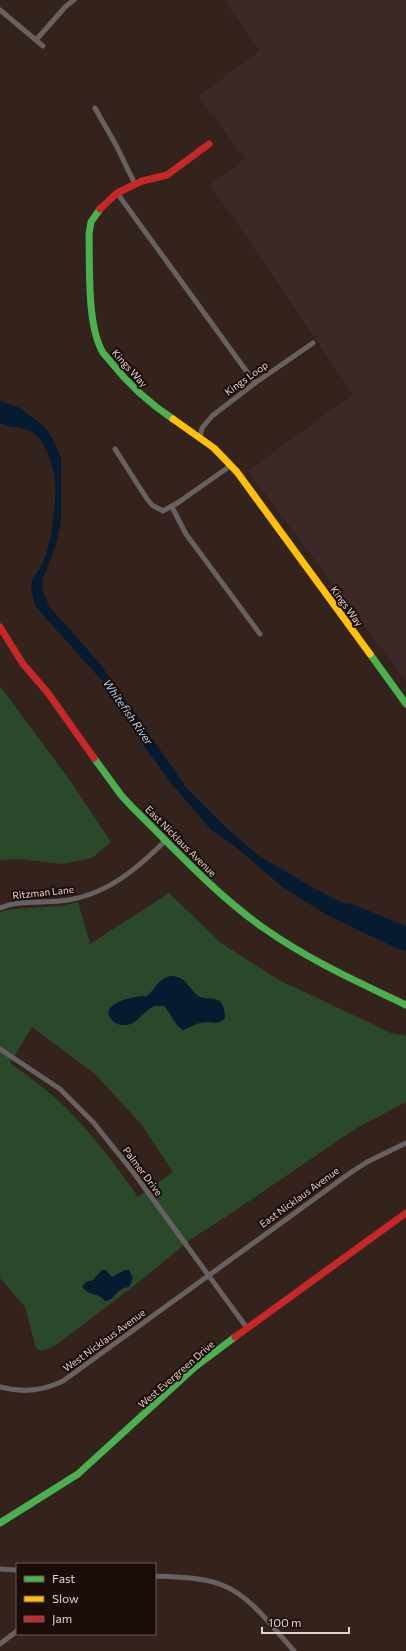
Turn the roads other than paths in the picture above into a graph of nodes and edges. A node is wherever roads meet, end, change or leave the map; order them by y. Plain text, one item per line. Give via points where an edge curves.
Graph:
1 (74, 0) edge
2 (0, 10) edge
3 (36, 40) junction
4 (43, 46) dead end
5 (95, 108) dead end
6 (209, 144) dead end
7 (135, 184) junction
8 (117, 193) junction
9 (313, 343) dead end
10 (255, 383) junction
11 (200, 438) junction
12 (115, 449) dead end
13 (230, 466) junction
14 (172, 506) junction
15 (0, 627) edge
16 (260, 634) dead end
17 (406, 704) edge
18 (166, 840) junction
19 (0, 908) edge
20 (406, 1005) edge
21 (0, 1049) edge
22 (406, 1143) edge
23 (406, 1213) edge
24 (209, 1274) junction
25 (247, 1328) junction
26 (0, 1387) edge
27 (0, 1523) edge
28 (0, 1569) edge
29 (16, 1570) edge
30 (156, 1576) edge
31 (16, 1632) edge
32 (0, 1644) edge
33 (294, 1651) edge

1 - 3 street
2 - 3 street
3 - 4 street
5 - 7 street
6 - 7 street via 167,175
7 - 8 street
8 - 10 street
8 - 11 street, Kings Way via 97,211 90,228 92,316 96,336 109,362 135,389 165,415
9 - 10 street, Kings Loop
10 - 11 street, Kings Loop via 208,419 202,428
11 - 13 street, Kings Way
12 - 14 street via 152,505 163,511
13 - 14 street
13 - 17 street, Kings Way via 237,472
14 - 16 street via 194,545
15 - 18 street, East Nicklaus Avenue via 23,664 48,692 121,795
18 - 19 street, Ritzman Lane via 131,872 100,891 73,899 14,904
18 - 20 street, East Nicklaus Avenue via 223,896 280,939 331,968
21 - 24 street, Palmer Drive via 60,1089 93,1122
22 - 24 street, East Nicklaus Avenue via 350,1173
23 - 25 street, West Evergreen Drive
24 - 25 street, Palmer Drive
24 - 26 street, West Nicklaus Avenue via 63,1381 31,1391
25 - 27 street, West Evergreen Drive via 195,1367 86,1467
28 - 29 street
30 - 33 street via 201,1579 235,1591 252,1605
31 - 32 street

